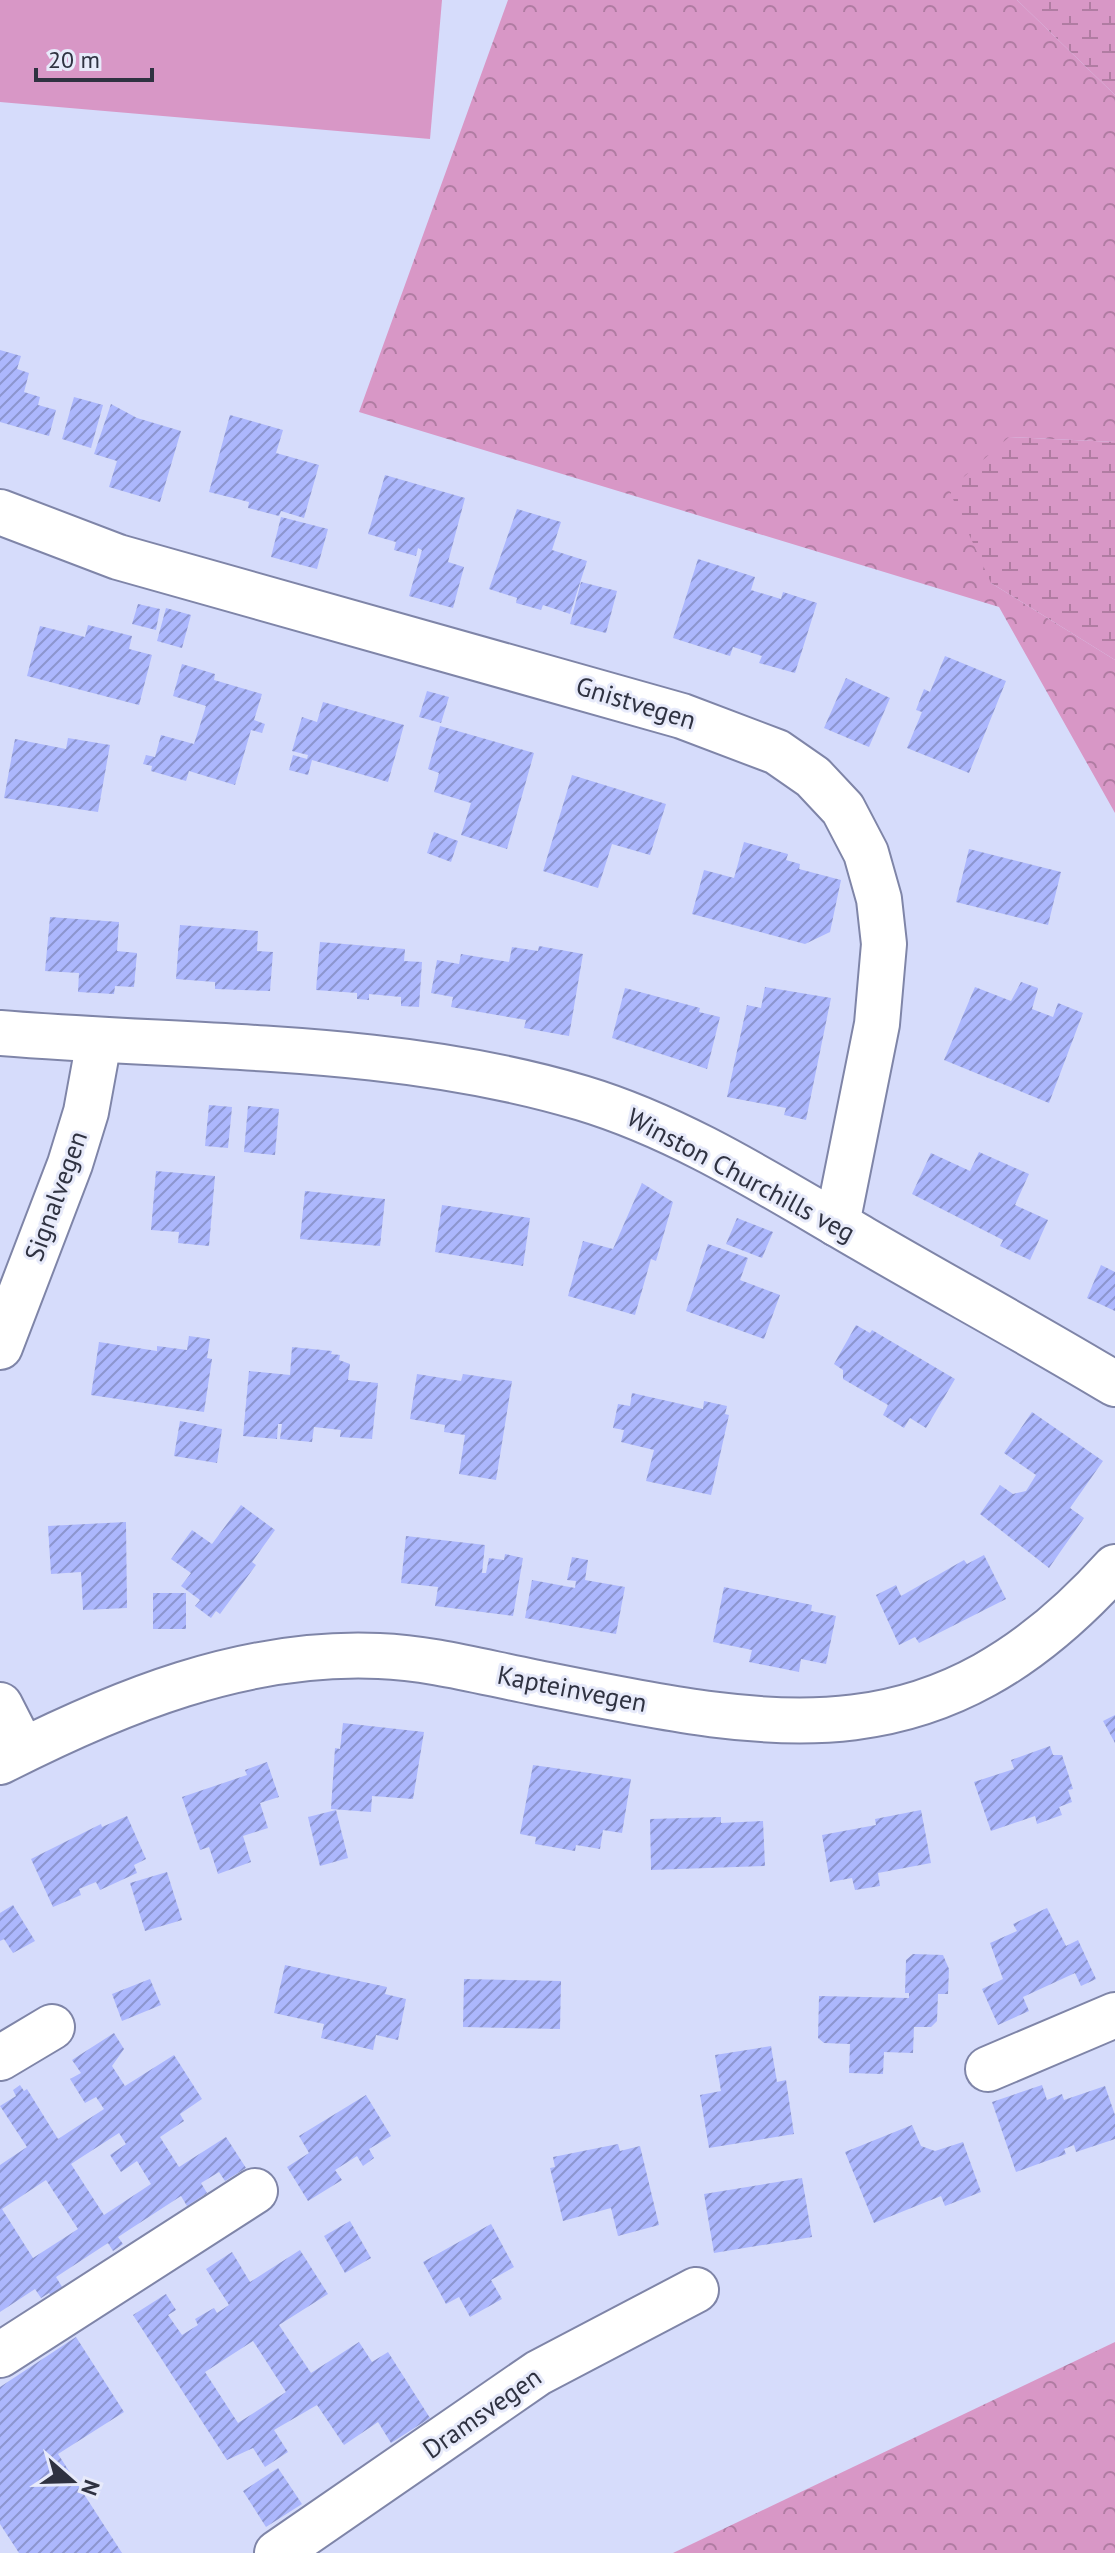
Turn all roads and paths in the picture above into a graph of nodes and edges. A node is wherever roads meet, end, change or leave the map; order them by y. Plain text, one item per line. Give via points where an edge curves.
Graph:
1 (0, 512) edge
2 (0, 1033) edge
3 (99, 1041) junction
4 (837, 1224) junction
5 (0, 1347) edge
6 (1115, 1384) edge
7 (1115, 1567) edge
8 (0, 1705) edge
9 (12, 1756) edge
10 (1115, 2015) edge
11 (52, 2027) dead end
12 (0, 2058) edge
13 (988, 2069) dead end
14 (255, 2191) dead end
15 (696, 2290) dead end
16 (0, 2355) edge
17 (277, 2553) edge

1 - 4 street, Gnistvegen via 118,557 682,716 777,752 813,777 843,809 866,853 884,944 877,1024
2 - 3 street, Winston Churchills veg
3 - 4 street, Winston Churchills veg via 352,1055 464,1071 582,1098 690,1143
3 - 5 street, Signalvegen via 70,1164
4 - 6 street, Winston Churchills veg
7 - 9 street, Kapteinvegen via 1059,1624 972,1684 929,1701 839,1721 736,1717 424,1660 330,1656 279,1660 211,1675
8 - 9 street
10 - 13 street
11 - 12 street
14 - 16 street
15 - 17 street, Dramsvegen via 538,2373

